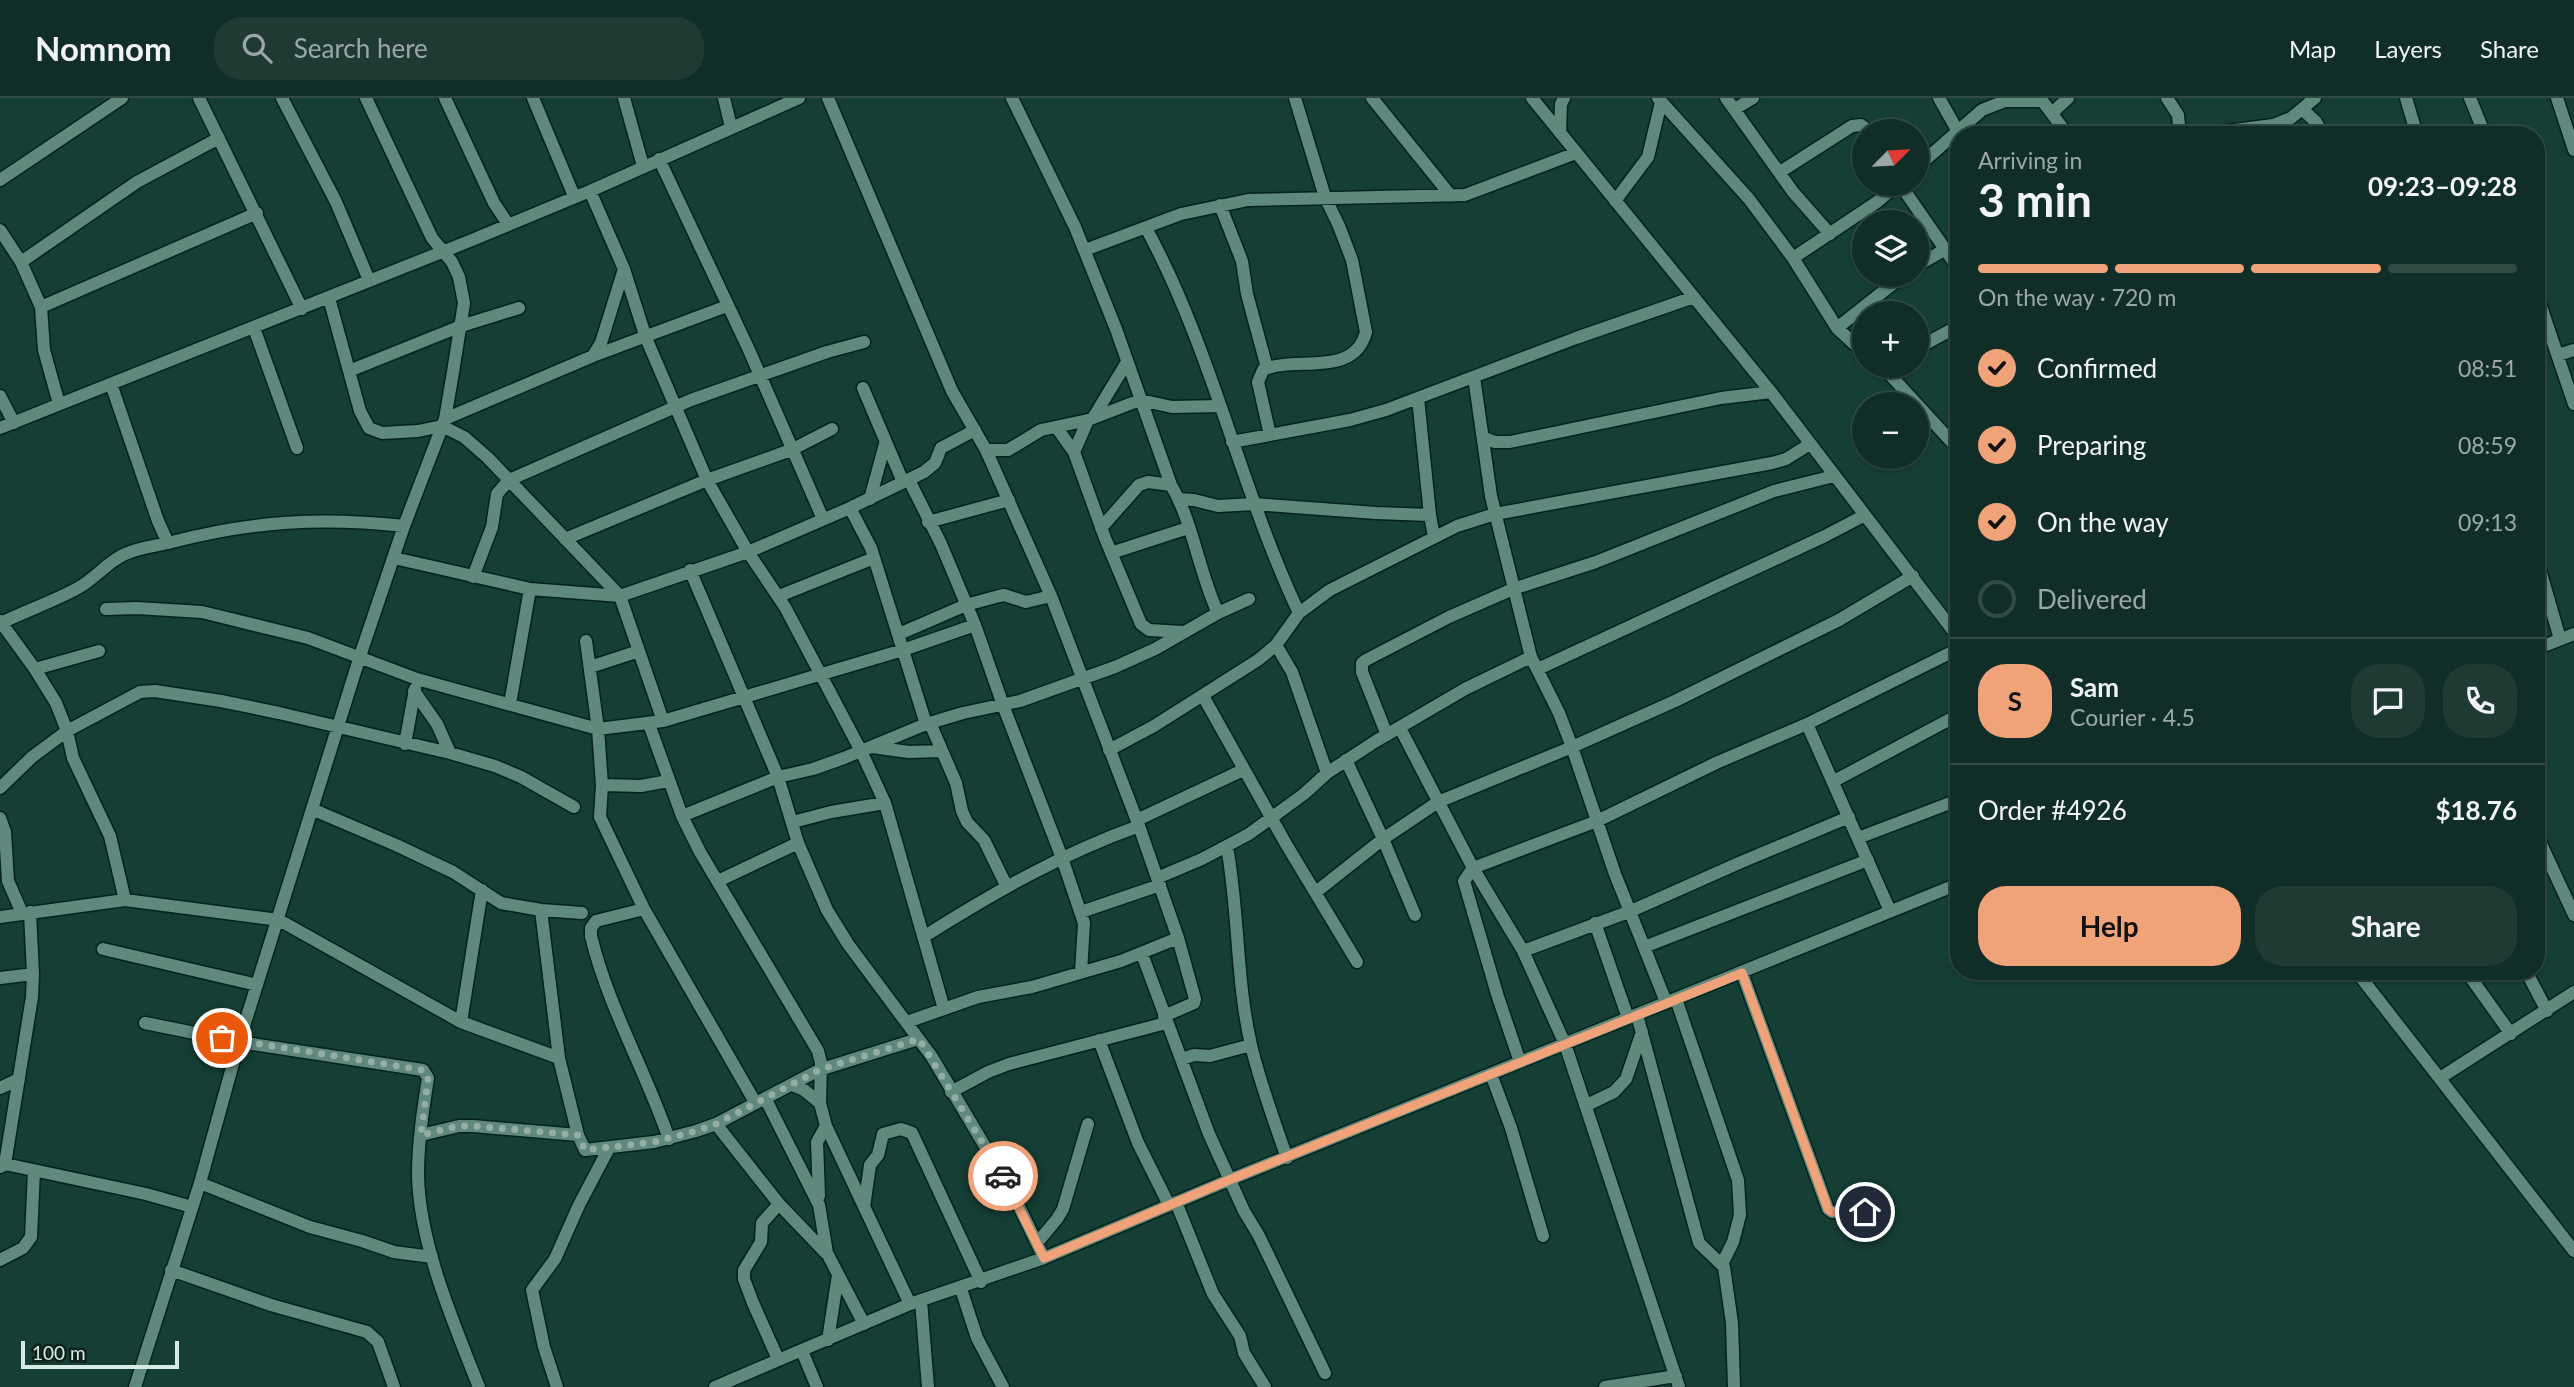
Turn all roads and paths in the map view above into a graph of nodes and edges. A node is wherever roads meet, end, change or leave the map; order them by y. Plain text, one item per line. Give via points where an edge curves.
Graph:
1 (122, 98) edge
2 (200, 98) edge
3 (282, 98) edge
4 (366, 98) edge
5 (445, 98) edge
6 (533, 98) edge
7 (624, 98) edge
8 (724, 98) edge
9 (828, 98) edge
10 (1012, 98) edge
11 (1295, 98) edge
12 (1372, 98) edge
13 (1532, 98) edge
14 (1564, 98) edge
15 (1726, 98) edge
16 (1753, 98) edge
17 (1939, 98) edge
18 (1990, 98) edge
19 (2068, 98) edge
20 (2167, 98) edge
21 (2315, 98) edge
22 (2406, 98) edge
23 (2470, 98) edge
24 (2557, 98) edge
25 (794, 99) edge
26 (1660, 100) edge
27 (2041, 100) edge
28 (1735, 109) junction
29 (2302, 109) junction
30 (1982, 110) junction
31 (2052, 113) junction
32 (1852, 126) edge
33 (1955, 126) edge
34 (1966, 126) edge
35 (2061, 126) edge
36 (2179, 126) edge
37 (2266, 126) edge
38 (2318, 126) edge
39 (2414, 126) edge
40 (2481, 126) edge
41 (731, 127) junction
42 (1560, 133) junction
43 (219, 138) junction
44 (1950, 140) edge
45 (2574, 150) edge
46 (1576, 153) junction
47 (1929, 157) edge
48 (659, 159) junction
49 (643, 166) junction
50 (1780, 172) junction
51 (0, 180) edge
52 (590, 191) junction
53 (574, 196) junction
54 (1451, 196) junction
55 (1882, 196) edge
56 (1908, 196) edge
57 (1325, 197) junction
58 (1615, 201) junction
59 (1220, 205) junction
60 (257, 213) junction
61 (508, 224) junction
62 (1146, 228) junction
63 (0, 230) edge
64 (1830, 234) junction
65 (1085, 250) junction
66 (1946, 250) junction
67 (443, 251) junction
68 (1950, 256) edge
69 (1793, 258) junction
70 (1929, 258) edge
71 (21, 262) junction
72 (624, 269) junction
73 (369, 279) junction
74 (1889, 287) edge
75 (329, 298) junction
76 (1694, 298) junction
77 (727, 306) junction
78 (41, 307) junction
79 (519, 308) dead end
80 (302, 309) junction
81 (2545, 318) edge
82 (461, 326) junction
83 (254, 328) junction
84 (1837, 328) junction
85 (1950, 330) edge
86 (646, 338) junction
87 (864, 342) dead end
88 (1852, 342) edge
89 (1929, 342) edge
90 (2574, 350) edge
91 (2558, 355) junction
92 (593, 356) junction
93 (1127, 362) junction
94 (1267, 368) junction
95 (349, 372) junction
96 (761, 375) junction
97 (1474, 377) junction
98 (1895, 378) edge
99 (111, 384) junction
100 (863, 388) dead end
101 (1770, 392) junction
102 (0, 396) edge
103 (1418, 398) junction
104 (1140, 400) junction
105 (59, 404) junction
106 (2574, 404) edge
107 (677, 406) junction
108 (1219, 406) junction
109 (1091, 419) junction
110 (443, 422) junction
111 (14, 423) junction
112 (0, 428) edge
113 (1057, 428) junction
114 (832, 429) dead end
115 (975, 430) junction
116 (1270, 435) junction
117 (1484, 438) junction
118 (1950, 440) edge
119 (1232, 442) junction
120 (885, 444) junction
121 (1810, 444) junction
122 (297, 448) dead end
123 (791, 450) junction
124 (986, 450) junction
125 (1074, 452) junction
126 (1834, 476) junction
127 (509, 480) junction
128 (707, 480) junction
129 (906, 481) junction
130 (1171, 485) junction
131 (870, 499) junction
132 (1180, 499) junction
133 (1009, 500) junction
134 (1254, 504) junction
135 (850, 508) junction
136 (1430, 514) junction
137 (1495, 514) junction
138 (1865, 514) junction
139 (823, 519) junction
140 (928, 522) junction
141 (404, 526) junction
142 (1101, 528) junction
143 (1188, 528) junction
144 (1434, 537) junction
145 (565, 539) junction
146 (168, 543) junction
147 (748, 552) junction
148 (1111, 553) junction
149 (394, 558) junction
150 (874, 558) junction
151 (690, 570) junction
152 (1913, 576) junction
153 (472, 577) junction
154 (2545, 587) edge
155 (530, 589) junction
156 (1513, 589) junction
157 (620, 596) junction
158 (779, 596) junction
159 (1051, 596) junction
160 (1249, 599) dead end
161 (966, 605) junction
162 (106, 609) dead end
163 (1218, 613) junction
164 (1299, 613) junction
165 (0, 623) edge
166 (975, 625) junction
167 (1950, 627) edge
168 (1183, 632) junction
169 (899, 634) junction
170 (2574, 634) edge
171 (2560, 639) junction
172 (586, 642) dead end
173 (2545, 643) edge
174 (1276, 645) junction
175 (902, 650) junction
176 (99, 651) dead end
177 (639, 651) junction
178 (1950, 653) edge
179 (360, 656) junction
180 (1534, 663) junction
181 (590, 667) junction
182 (35, 669) junction
183 (820, 673) junction
184 (1082, 680) junction
185 (416, 685) junction
186 (1203, 696) junction
187 (743, 698) junction
188 (510, 704) junction
189 (1003, 705) junction
190 (1950, 719) edge
191 (663, 722) junction
192 (649, 724) junction
193 (928, 724) junction
194 (1807, 724) junction
195 (1400, 728) junction
196 (338, 729) junction
197 (598, 729) junction
198 (67, 731) junction
199 (1387, 735) junction
200 (405, 744) junction
201 (1572, 747) junction
202 (866, 749) junction
203 (1109, 750) junction
204 (942, 751) junction
205 (450, 753) junction
206 (1346, 760) junction
207 (1243, 770) junction
208 (1327, 773) junction
209 (778, 778) junction
210 (668, 781) junction
211 (1834, 781) junction
212 (602, 785) junction
213 (0, 788) edge
214 (1438, 802) junction
215 (885, 803) junction
216 (1950, 803) edge
217 (574, 807) dead end
218 (314, 810) junction
219 (682, 816) junction
220 (1849, 817) junction
221 (0, 818) edge
222 (1271, 818) junction
223 (1597, 821) junction
224 (793, 822) junction
225 (1138, 823) junction
226 (1858, 838) junction
227 (1383, 839) junction
228 (798, 843) junction
229 (1227, 847) junction
230 (2545, 852) edge
231 (1062, 858) junction
232 (1868, 860) junction
233 (1474, 868) junction
234 (718, 881) junction
235 (1158, 881) junction
236 (1007, 887) junction
237 (1950, 887) edge
238 (482, 890) junction
239 (1316, 892) junction
240 (125, 900) junction
241 (644, 909) junction
242 (541, 910) junction
243 (1890, 911) junction
244 (26, 912) junction
245 (1081, 912) junction
246 (1631, 912) junction
247 (582, 913) dead end
248 (1415, 915) dead end
249 (2574, 915) edge
250 (0, 917) edge
251 (279, 920) junction
252 (1595, 923) junction
253 (925, 936) junction
254 (1178, 938) junction
255 (1644, 947) junction
256 (103, 949) dead end
257 (1523, 951) junction
258 (1142, 954) junction
259 (1357, 962) dead end
260 (1081, 972) junction
261 (1742, 973) junction
262 (33, 974) junction
263 (0, 978) edge
264 (2363, 980) edge
265 (2472, 980) edge
266 (2531, 980) edge
267 (257, 985) junction
268 (2574, 992) edge
269 (1671, 1000) junction
270 (944, 1009) junction
271 (2547, 1011) junction
272 (1633, 1017) junction
273 (1165, 1019) junction
274 (461, 1022) junction
275 (907, 1022) junction
276 (145, 1023) dead end
277 (1642, 1032) junction
278 (2511, 1034) junction
279 (919, 1039) junction
280 (1099, 1040) junction
281 (239, 1042) junction
282 (1564, 1044) junction
283 (1251, 1045) junction
284 (559, 1058) junction
285 (1182, 1059) junction
286 (1520, 1062) junction
287 (819, 1070) junction
288 (1490, 1074) junction
289 (2440, 1078) junction
290 (19, 1079) junction
291 (792, 1085) junction
292 (0, 1088) edge
293 (951, 1092) junction
294 (760, 1100) junction
295 (820, 1103) junction
296 (1587, 1105) junction
297 (716, 1124) junction
298 (1088, 1124) dead end
299 (826, 1126) junction
300 (421, 1135) junction
301 (578, 1135) junction
302 (668, 1139) junction
303 (609, 1148) junction
304 (585, 1150) junction
305 (1287, 1158) junction
306 (2, 1166) edge
307 (34, 1171) junction
308 (595, 1176) junction
309 (1229, 1180) junction
310 (200, 1183) junction
311 (779, 1204) junction
312 (1173, 1204) junction
313 (819, 1205) junction
314 (192, 1207) junction
315 (863, 1208) junction
316 (1865, 1212) dead end
317 (1543, 1236) dead end
318 (1037, 1243) junction
319 (2574, 1251) edge
320 (827, 1253) junction
321 (432, 1257) junction
322 (1044, 1258) junction
323 (0, 1260) edge
324 (1722, 1264) junction
325 (171, 1270) junction
326 (838, 1274) junction
327 (981, 1282) junction
328 (961, 1289) junction
329 (916, 1302) junction
330 (864, 1324) junction
331 (828, 1340) junction
332 (802, 1351) junction
333 (778, 1359) junction
334 (1325, 1373) dead end
335 (1678, 1382) edge
336 (135, 1387) edge
337 (394, 1387) edge
338 (479, 1387) edge
339 (557, 1387) edge
340 (715, 1387) edge
341 (817, 1387) edge
342 (928, 1387) edge
343 (1003, 1387) edge
344 (1265, 1387) edge
345 (1605, 1387) edge
346 (1734, 1387) edge

1 - 51 street
2 - 43 street
3 - 73 street via 336,202
4 - 67 street via 432,238
5 - 61 street
6 - 53 street
7 - 49 street
8 - 41 street
9 - 115 street via 953,391
10 - 65 street
11 - 57 street
12 - 54 street
13 - 42 street
14 - 42 street
15 - 28 street
16 - 28 street
17 - 33 street
18 - 30 street
19 - 31 street
20 - 36 street
21 - 29 street
22 - 39 street
23 - 40 street
24 - 45 street
25 - 41 street
26 - 58 street via 1648,157
26 - 69 street via 1749,199
27 - 30 street via 2005,101
27 - 31 street
28 - 50 street
29 - 37 street via 2291,118
29 - 38 street
30 - 34 street
31 - 35 street
32 - 50 street
41 - 48 street
42 - 46 street
43 - 60 street
43 - 71 street via 137,182
44 - 47 street
46 - 54 street via 1473,193
46 - 58 street
48 - 49 street
48 - 77 street
49 - 52 street
50 - 64 street
52 - 53 street
52 - 72 street
53 - 61 street
54 - 57 street
55 - 64 street
56 - 66 street
57 - 59 street
57 - 94 street via 1352,260 1365,336 1344,359
58 - 76 street
59 - 62 street
59 - 94 street via 1242,261
60 - 78 street
60 - 80 street
61 - 67 street
62 - 65 street
62 - 108 street via 1174,281
63 - 71 street
64 - 69 street
65 - 93 street
66 - 68 street
66 - 70 street
67 - 73 street
67 - 82 street via 459,277 464,303
69 - 84 street
71 - 78 street
72 - 86 street
72 - 92 street
73 - 75 street
74 - 84 street
75 - 80 street
75 - 95 street
76 - 97 street
76 - 101 street
77 - 86 street
77 - 96 street
78 - 105 street via 44,350
79 - 82 street
80 - 83 street
81 - 91 street
82 - 95 street
82 - 110 street
83 - 99 street
83 - 122 street
84 - 88 street
85 - 89 street
86 - 92 street
86 - 107 street
87 - 96 street
90 - 91 street
91 - 106 street
92 - 110 street
93 - 104 street
93 - 109 street
94 - 116 street via 1258,382
95 - 110 street via 369,428 382,433 418,431
96 - 107 street
96 - 123 street
97 - 103 street
97 - 117 street
98 - 118 street
99 - 105 street
99 - 146 street
100 - 120 street
101 - 117 street via 1721,397 1510,442
101 - 121 street
102 - 111 street
103 - 116 street via 1356,419
103 - 136 street
104 - 108 street via 1172,407
104 - 109 street
104 - 130 street
105 - 111 street
107 - 127 street
107 - 128 street
108 - 119 street
109 - 113 street
109 - 125 street
110 - 127 street
110 - 141 street
111 - 112 street
113 - 124 street via 1035,432 1008,450
113 - 125 street
114 - 123 street
115 - 124 street
115 - 129 street via 940,448 933,466
116 - 119 street
117 - 137 street
119 - 134 street
120 - 129 street
120 - 131 street
121 - 126 street
121 - 137 street via 1772,463
123 - 128 street
123 - 139 street
124 - 133 street
125 - 142 street
126 - 138 street
126 - 156 street via 1766,494
127 - 145 street
127 - 153 street via 497,494 492,527
128 - 145 street
128 - 147 street
129 - 131 street
129 - 140 street
130 - 132 street
130 - 142 street via 1139,485
131 - 135 street
132 - 134 street via 1218,506
132 - 143 street
133 - 140 street
133 - 159 street
134 - 136 street
134 - 164 street
135 - 139 street
135 - 150 street
136 - 144 street
137 - 144 street
137 - 156 street
138 - 152 street
138 - 180 street via 1825,536
139 - 147 street
140 - 161 street
141 - 146 street via 348,520 272,523
141 - 149 street
142 - 148 street
143 - 148 street
143 - 163 street
144 - 164 street via 1344,582
145 - 157 street
146 - 165 street via 127,553 78,588
147 - 151 street
147 - 158 street
148 - 168 street via 1144,628
149 - 153 street
149 - 179 street
150 - 158 street
150 - 169 street
151 - 157 street
151 - 187 street
152 - 167 street
152 - 201 street via 1828,626
153 - 155 street
154 - 171 street
155 - 157 street
155 - 188 street
156 - 180 street
156 - 199 street via 1362,663
157 - 177 street
158 - 183 street
159 - 161 street via 1026,602 1004,595
159 - 184 street
160 - 163 street
161 - 166 street
161 - 169 street
162 - 179 street via 202,612
163 - 168 street
164 - 174 street
165 - 182 street
166 - 175 street
166 - 189 street
168 - 184 street via 1137,658
169 - 175 street
170 - 171 street
171 - 173 street
172 - 181 street
174 - 186 street
174 - 208 street via 1292,672
175 - 183 street
175 - 193 street
176 - 182 street
177 - 181 street
177 - 191 street
178 - 194 street
179 - 185 street
179 - 196 street
180 - 195 street via 1465,689
180 - 201 street
181 - 197 street
182 - 198 street
183 - 187 street
183 - 202 street
184 - 189 street
184 - 203 street
185 - 188 street
185 - 200 street
185 - 205 street
186 - 203 street
186 - 207 street
187 - 191 street
187 - 209 street
188 - 197 street
189 - 193 street
189 - 231 street
190 - 211 street
191 - 192 street
192 - 197 street
192 - 210 street
193 - 202 street
193 - 204 street
194 - 211 street
194 - 223 street
195 - 199 street
195 - 214 street
196 - 198 street via 221,701 146,691
196 - 200 street
196 - 218 street
197 - 212 street
198 - 213 street
198 - 240 street via 73,758 110,836
199 - 206 street
200 - 205 street
201 - 214 street
201 - 223 street
202 - 204 street
202 - 209 street
202 - 215 street
203 - 225 street
204 - 236 street via 967,822 984,840
205 - 217 street via 521,777
206 - 208 street
206 - 227 street
207 - 222 street
207 - 225 street
208 - 222 street
209 - 219 street
209 - 224 street
210 - 212 street
210 - 219 street
211 - 220 street
212 - 241 street via 600,817
214 - 227 street
214 - 233 street
215 - 224 street
215 - 253 street
216 - 226 street
218 - 238 street via 453,872
218 - 251 street
219 - 234 street
220 - 226 street
220 - 246 street
221 - 244 street via 7,874
222 - 229 street
222 - 239 street
223 - 233 street
223 - 246 street
224 - 228 street
225 - 231 street
225 - 235 street
226 - 232 street
227 - 239 street
227 - 248 street
228 - 234 street
228 - 275 street via 827,910
229 - 235 street
229 - 283 street
230 - 249 street
231 - 236 street
231 - 245 street
232 - 243 street
232 - 255 street
233 - 257 street
233 - 286 street via 1464,881
234 - 287 street via 813,1041
235 - 245 street
235 - 254 street
236 - 253 street
237 - 243 street
238 - 242 street via 508,905
238 - 274 street
239 - 259 street
240 - 244 street
240 - 251 street
241 - 294 street
241 - 302 street via 596,921 591,936
242 - 247 street
242 - 284 street
243 - 261 street
244 - 250 street
244 - 262 street
245 - 260 street via 1085,931
246 - 252 street
246 - 255 street
251 - 267 street
251 - 274 street
252 - 257 street
252 - 272 street
253 - 270 street
254 - 258 street
254 - 273 street via 1195,999
255 - 269 street
256 - 267 street
257 - 282 street
258 - 260 street
258 - 273 street
260 - 270 street
261 - 269 street
261 - 316 street via 1828,1209
262 - 263 street
262 - 290 street
264 - 289 street
265 - 278 street
266 - 271 street
267 - 281 street
268 - 271 street
269 - 272 street
269 - 324 street via 1738,1181 1740,1215
270 - 275 street
271 - 278 street
272 - 277 street
272 - 282 street
273 - 280 street
273 - 285 street
274 - 284 street
275 - 279 street
276 - 281 street
277 - 296 street via 1626,1079 1615,1092
277 - 324 street via 1699,1244
278 - 289 street
279 - 287 street
279 - 293 street
280 - 293 street via 1009,1064
280 - 312 street via 1138,1143
281 - 300 street via 423,1070 428,1078
281 - 310 street
282 - 286 street
282 - 296 street
283 - 285 street
283 - 305 street
284 - 301 street
285 - 309 street
286 - 288 street
287 - 291 street
287 - 295 street
288 - 305 street
288 - 317 street
289 - 319 street
290 - 292 street
290 - 306 street
291 - 294 street
291 - 295 street
293 - 318 street via 999,1168
294 - 297 street
294 - 313 street
295 - 299 street
296 - 335 street
297 - 302 street
297 - 311 street
298 - 318 street via 1063,1209
299 - 313 street via 816,1150
299 - 315 street
300 - 301 street via 473,1126
300 - 321 street via 419,1189
301 - 304 street
302 - 303 street
303 - 304 street
303 - 308 street
304 - 308 street
305 - 309 street
306 - 307 street
307 - 314 street
307 - 323 street via 31,1237 23,1248
308 - 339 street via 555,1259 532,1290
309 - 312 street
309 - 334 street
310 - 314 street
310 - 321 street via 310,1227 394,1252
311 - 320 street
311 - 333 street via 762,1223 761,1242 744,1270
312 - 322 street
312 - 344 street via 1213,1294
313 - 320 street
314 - 325 street
315 - 327 street via 870,1165 878,1155 883,1134 901,1129 912,1133
315 - 329 street
318 - 322 street
320 - 326 street
321 - 338 street
322 - 327 street
324 - 346 street via 1729,1290
325 - 336 street
325 - 337 street via 271,1306 367,1332 378,1342
326 - 330 street
326 - 331 street
327 - 328 street
328 - 329 street
328 - 343 street via 978,1338
329 - 330 street
329 - 342 street
330 - 331 street
331 - 332 street
332 - 333 street
332 - 341 street
333 - 340 street
335 - 345 street

